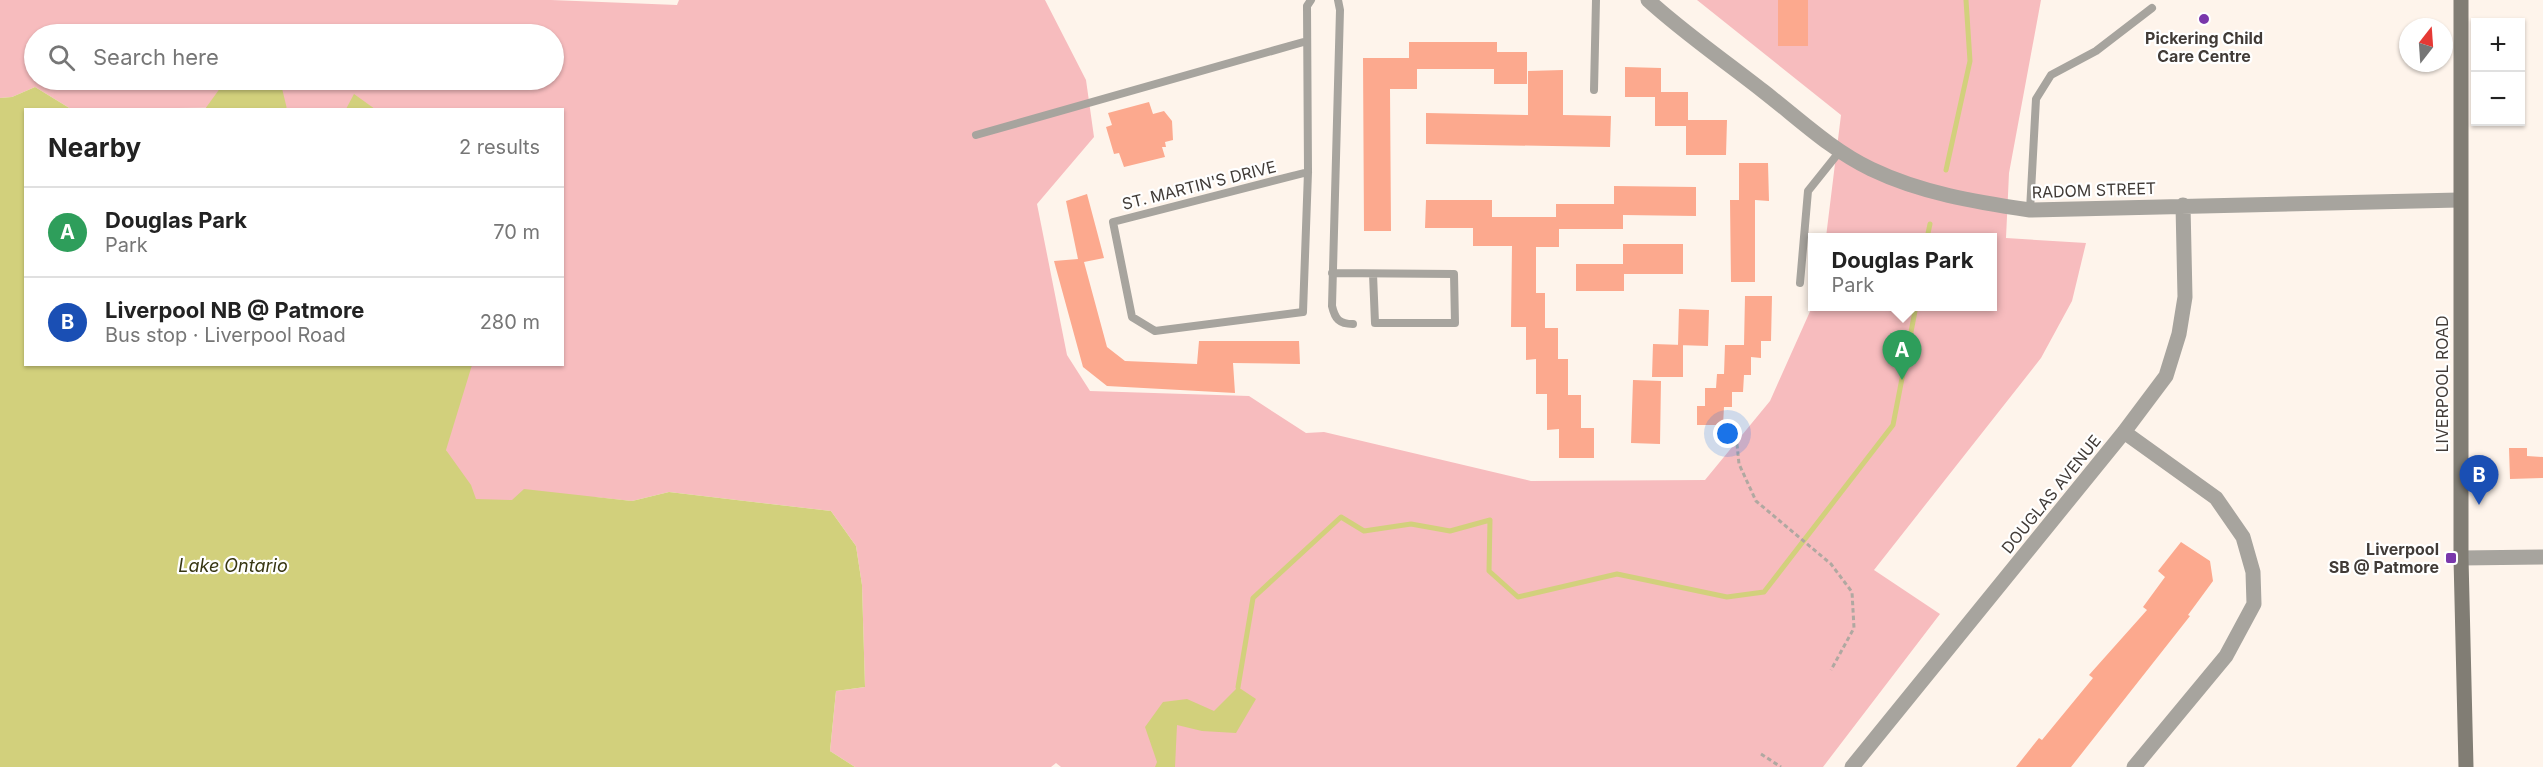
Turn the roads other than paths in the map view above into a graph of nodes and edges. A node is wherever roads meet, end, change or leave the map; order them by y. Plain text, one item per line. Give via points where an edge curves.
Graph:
1 (1311, 0) edge
2 (1338, 0) edge
3 (1596, 0) edge
4 (1648, 0) edge
5 (2461, 0) edge
6 (2152, 8) dead end
7 (1307, 41) junction
8 (1594, 90) dead end
9 (976, 135) dead end
10 (1840, 151) junction
11 (1308, 172) junction
12 (2459, 200) junction
13 (2183, 205) junction
14 (2030, 210) junction
15 (1332, 273) junction
16 (1373, 274) junction
17 (1800, 283) dead end
18 (1353, 324) dead end
19 (2124, 432) junction
20 (2461, 558) junction
21 (2543, 558) edge
22 (1852, 767) edge
23 (2134, 767) edge
24 (2466, 767) edge

1 - 7 lane, ST. MARTIN'S DRIVE via 1307,6
2 - 15 lane
3 - 8 lane
4 - 10 street, RADOM STREET
5 - 12 street, LIVERPOOL ROAD
6 - 14 lane via 2096,51 2051,75 2036,99
7 - 9 lane
7 - 11 lane, ST. MARTIN'S DRIVE
10 - 14 street, RADOM STREET via 1914,186 1964,200
10 - 17 lane via 1808,190
11 - 11 lane, ST. MARTIN'S DRIVE via 1303,312 1155,331 1132,318 1113,222
12 - 13 street, RADOM STREET
12 - 20 street, LIVERPOOL ROAD
13 - 14 street, RADOM STREET
13 - 19 street, DOUGLAS AVENUE via 2185,297 2179,334 2166,376
15 - 16 lane
15 - 18 lane via 1335,317 1344,324
16 - 16 lane via 1375,323 1455,323 1454,274
19 - 22 street, DOUGLAS AVENUE
19 - 23 street via 2216,498 2243,537 2253,572 2254,604 2226,656
20 - 21 street
20 - 24 street, LIVERPOOL ROAD

